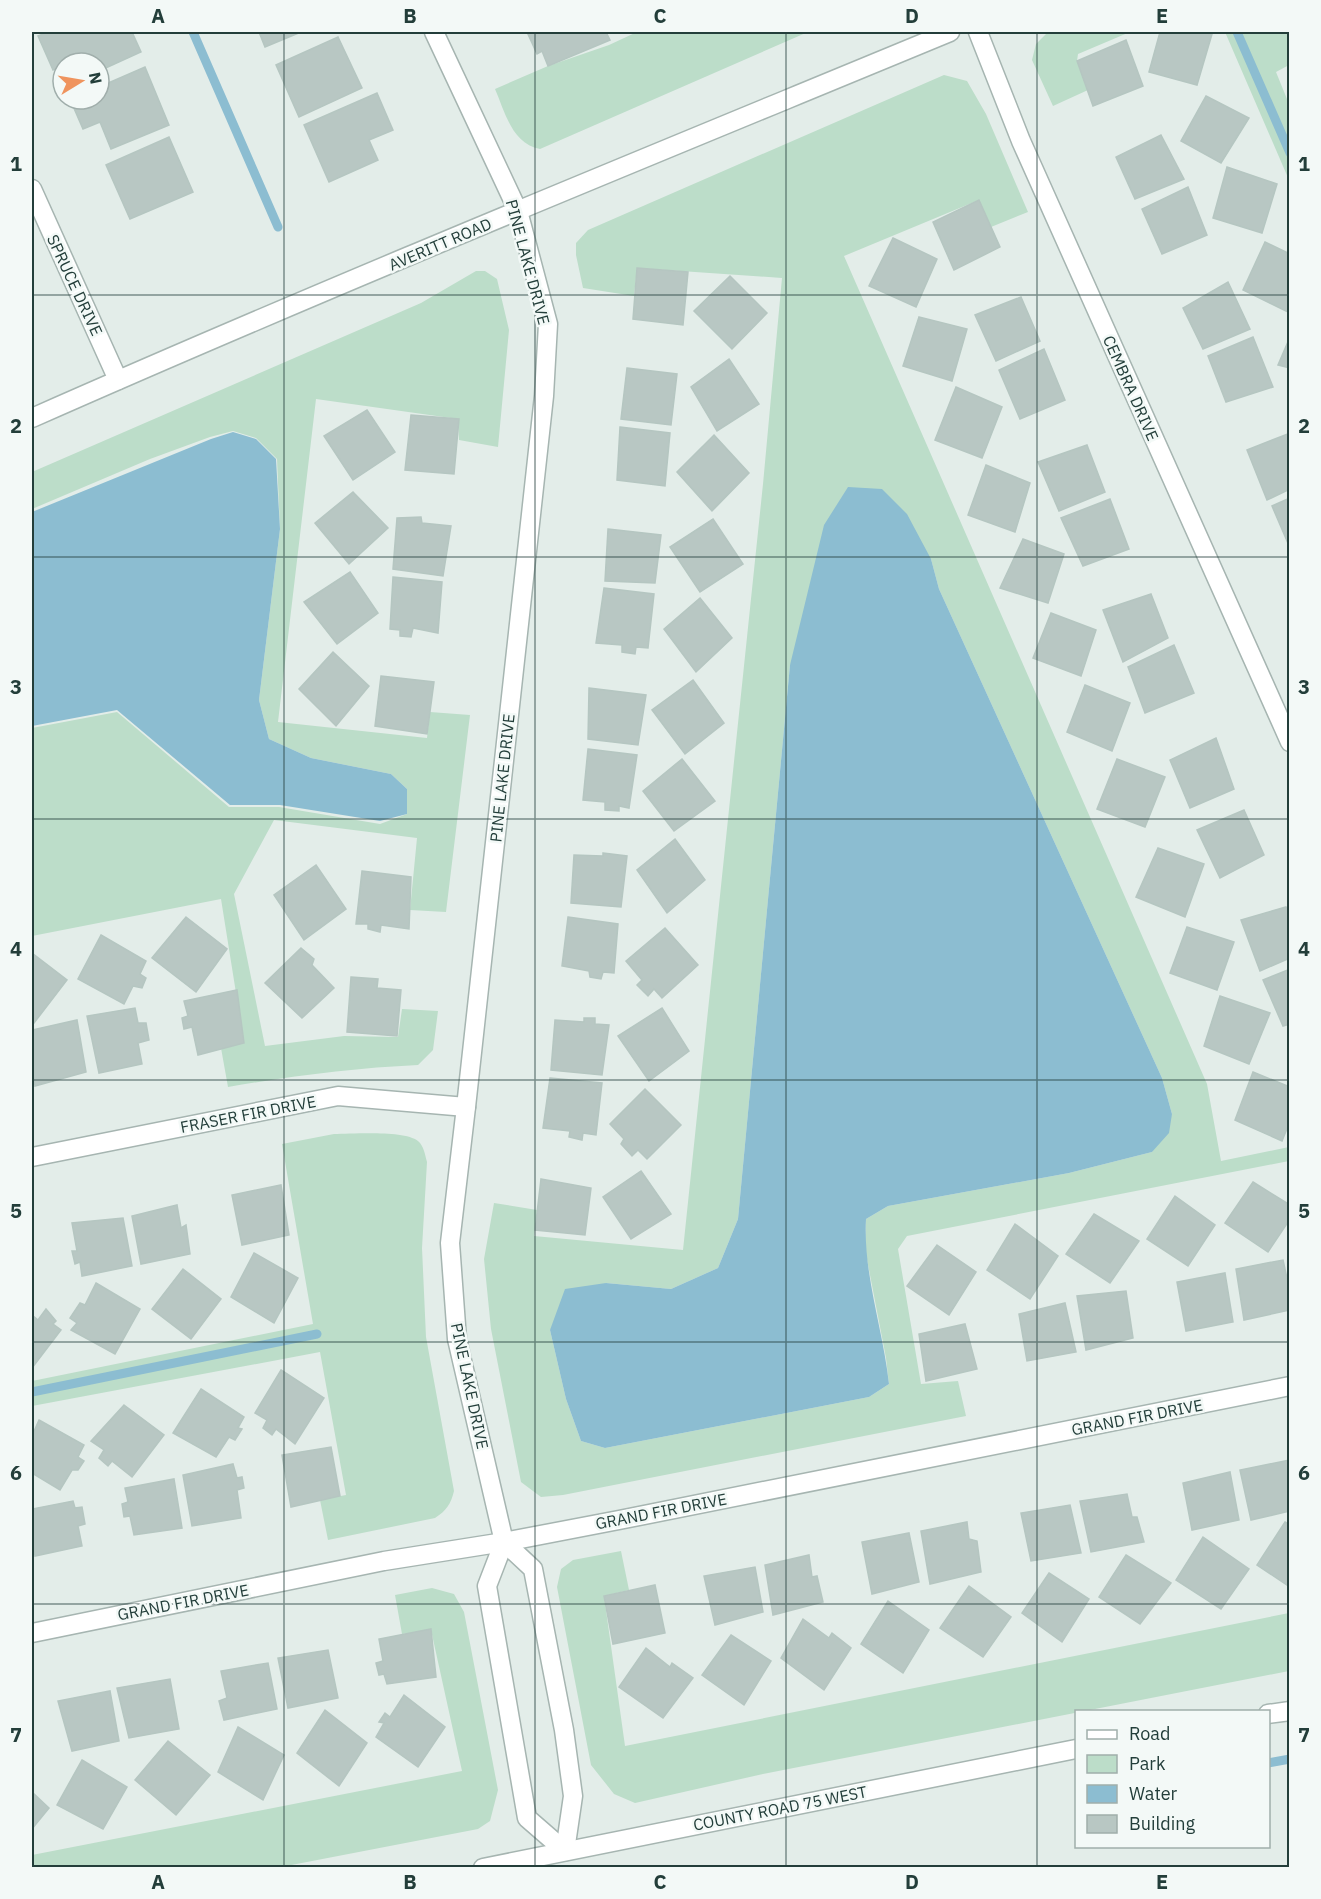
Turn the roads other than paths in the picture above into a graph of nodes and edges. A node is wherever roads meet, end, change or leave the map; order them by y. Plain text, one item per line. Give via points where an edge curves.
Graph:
1 (434, 32) edge
2 (950, 32) edge
3 (978, 32) edge
4 (32, 189) edge
5 (518, 211) junction
6 (118, 380) junction
7 (32, 418) edge
8 (1290, 742) edge
9 (466, 1107) junction
10 (32, 1157) edge
11 (1290, 1386) edge
12 (504, 1542) junction
13 (32, 1633) edge
14 (1290, 1710) edge
15 (1270, 1714) edge
16 (1075, 1749) edge
17 (565, 1851) junction
18 (483, 1868) edge

1 - 5 street, PINE LAKE DRIVE
2 - 5 street, AVERITT ROAD
3 - 8 street, CEMBRA DRIVE via 1021,141
4 - 6 street, SPRUCE DRIVE
5 - 6 street, AVERITT ROAD
5 - 9 street, PINE LAKE DRIVE via 548,324 544,396
6 - 7 street, AVERITT ROAD
9 - 10 street, FRASER FIR DRIVE via 338,1096
9 - 12 street, PINE LAKE DRIVE via 450,1243 458,1339
11 - 12 street, GRAND FIR DRIVE
12 - 13 street, GRAND FIR DRIVE via 384,1561
12 - 17 street via 533,1569 573,1796
12 - 17 street via 487,1586 527,1818
14 - 15 street
16 - 17 street, COUNTY ROAD 75 WEST
17 - 18 street, COUNTY ROAD 75 WEST

